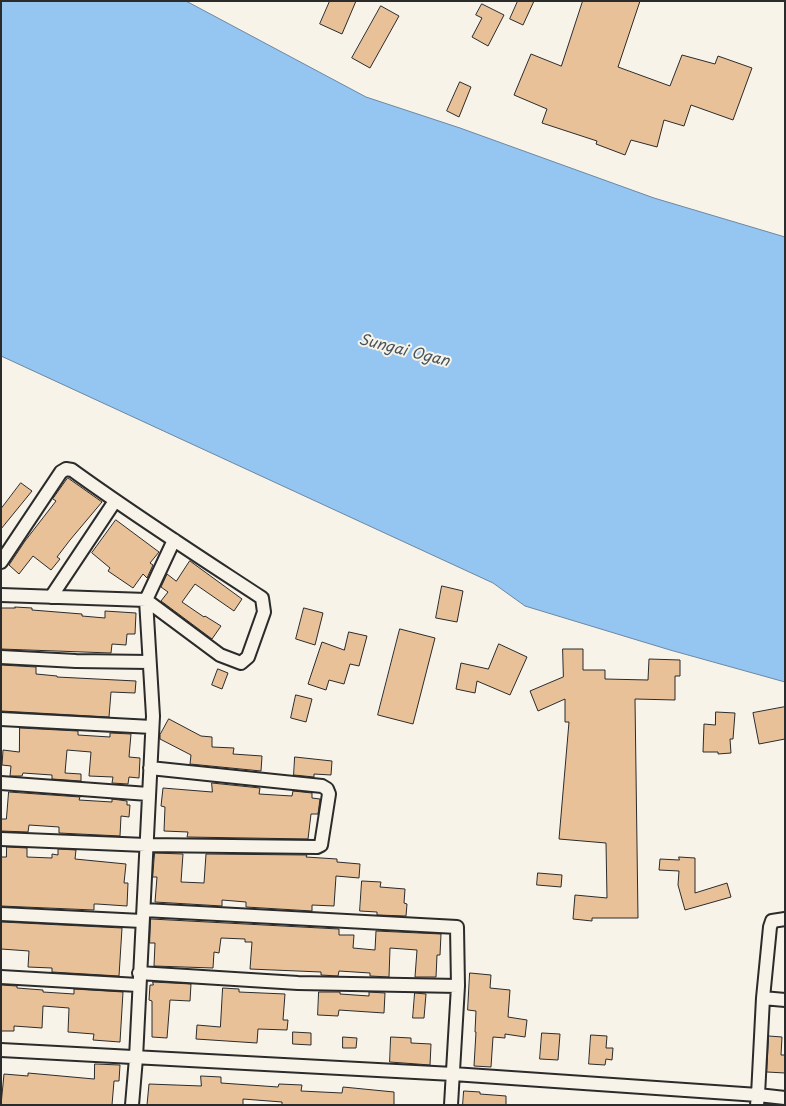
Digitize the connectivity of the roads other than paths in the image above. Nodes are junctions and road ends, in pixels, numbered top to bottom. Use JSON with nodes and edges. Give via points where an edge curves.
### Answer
{"nodes":[{"id":1,"x":115,"y":501,"type":"junction"},
{"id":2,"x":174,"y":540,"type":"junction"},
{"id":3,"x":1,"y":562,"type":"edge"},
{"id":4,"x":1,"y":595,"type":"edge"},
{"id":5,"x":52,"y":598,"type":"junction"},
{"id":6,"x":146,"y":600,"type":"junction"},
{"id":7,"x":1,"y":656,"type":"edge"},
{"id":8,"x":149,"y":662,"type":"junction"},
{"id":9,"x":1,"y":719,"type":"edge"},
{"id":10,"x":152,"y":727,"type":"junction"},
{"id":11,"x":150,"y":768,"type":"junction"},
{"id":12,"x":1,"y":783,"type":"edge"},
{"id":13,"x":148,"y":794,"type":"junction"},
{"id":14,"x":1,"y":838,"type":"edge"},
{"id":15,"x":146,"y":845,"type":"junction"},
{"id":16,"x":1,"y":914,"type":"edge"},
{"id":17,"x":143,"y":915,"type":"junction"},
{"id":18,"x":785,"y":919,"type":"edge"},
{"id":19,"x":1,"y":977,"type":"edge"},
{"id":20,"x":139,"y":979,"type":"junction"},
{"id":21,"x":458,"y":986,"type":"junction"},
{"id":22,"x":763,"y":998,"type":"junction"},
{"id":23,"x":785,"y":1000,"type":"edge"},
{"id":24,"x":1,"y":1050,"type":"edge"},
{"id":25,"x":136,"y":1058,"type":"junction"},
{"id":26,"x":453,"y":1074,"type":"junction"},
{"id":27,"x":785,"y":1098,"type":"edge"},
{"id":28,"x":758,"y":1100,"type":"edge"},
{"id":29,"x":132,"y":1105,"type":"edge"},
{"id":30,"x":450,"y":1105,"type":"edge"}],
"edges":[{"from":1,"to":2,"type":"street"},
{"from":1,"to":3,"type":"street","via":[[66,469]]},
{"from":1,"to":5,"type":"street"},
{"from":2,"to":6,"type":"street"},
{"from":2,"to":6,"type":"street","via":[[262,598],[264,612],[248,657],[241,663],[220,655]]},
{"from":4,"to":5,"type":"street"},
{"from":5,"to":6,"type":"street"},
{"from":6,"to":8,"type":"street"},
{"from":7,"to":8,"type":"street"},
{"from":8,"to":10,"type":"street"},
{"from":9,"to":10,"type":"street"},
{"from":10,"to":11,"type":"street"},
{"from":11,"to":13,"type":"street"},
{"from":11,"to":15,"type":"street","via":[[322,786],[329,794],[321,845],[317,847]]},
{"from":12,"to":13,"type":"street"},
{"from":13,"to":15,"type":"street"},
{"from":14,"to":15,"type":"street"},
{"from":15,"to":17,"type":"street"},
{"from":16,"to":17,"type":"street"},
{"from":17,"to":20,"type":"street"},
{"from":17,"to":21,"type":"street","via":[[454,926],[458,929]]},
{"from":18,"to":22,"type":"street","via":[[772,921],[770,927]]},
{"from":19,"to":20,"type":"street"},
{"from":20,"to":21,"type":"street"},
{"from":20,"to":25,"type":"street"},
{"from":21,"to":26,"type":"street"},
{"from":22,"to":23,"type":"street"},
{"from":22,"to":28,"type":"street"},
{"from":24,"to":25,"type":"street"},
{"from":25,"to":26,"type":"street"},
{"from":25,"to":29,"type":"street"},
{"from":26,"to":28,"type":"street"},
{"from":26,"to":30,"type":"street"},
{"from":27,"to":28,"type":"street"}]}
